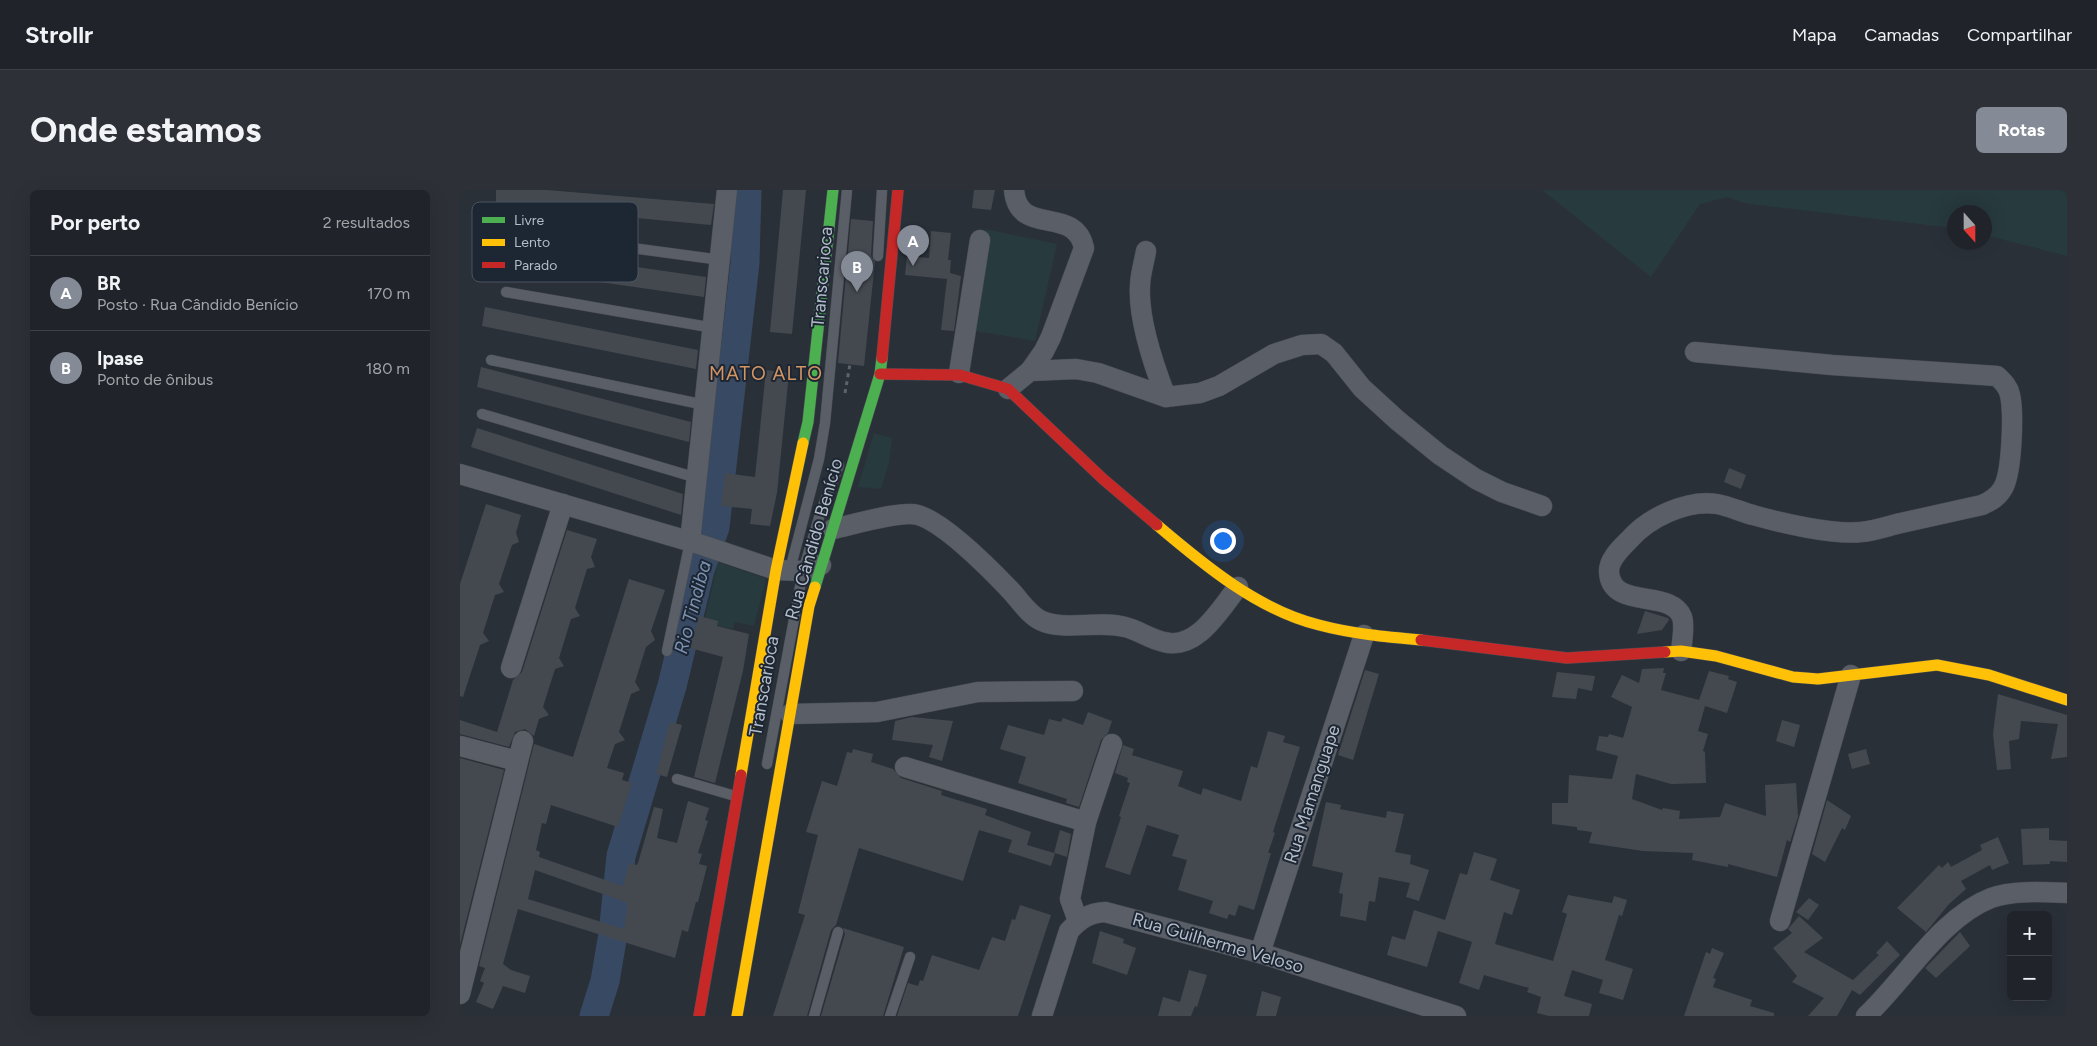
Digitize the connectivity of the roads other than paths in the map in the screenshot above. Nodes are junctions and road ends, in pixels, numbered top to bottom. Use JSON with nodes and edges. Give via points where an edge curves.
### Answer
{"nodes":[{"id":1,"x":727,"y":190,"type":"edge"},
{"id":2,"x":833,"y":190,"type":"edge"},
{"id":3,"x":847,"y":190,"type":"edge"},
{"id":4,"x":882,"y":190,"type":"edge"},
{"id":5,"x":898,"y":190,"type":"edge"},
{"id":6,"x":1014,"y":190,"type":"edge"},
{"id":7,"x":980,"y":240,"type":"dead end"},
{"id":8,"x":638,"y":249,"type":"edge"},
{"id":9,"x":1146,"y":252,"type":"dead end"},
{"id":10,"x":721,"y":260,"type":"junction"},
{"id":11,"x":877,"y":270,"type":"dead end"},
{"id":12,"x":506,"y":292,"type":"dead end"},
{"id":13,"x":714,"y":328,"type":"junction"},
{"id":14,"x":1695,"y":352,"type":"dead end"},
{"id":15,"x":490,"y":360,"type":"dead end"},
{"id":16,"x":1030,"y":370,"type":"junction"},
{"id":17,"x":959,"y":373,"type":"junction"},
{"id":18,"x":880,"y":374,"type":"junction"},
{"id":19,"x":864,"y":388,"type":"dead end"},
{"id":20,"x":1008,"y":388,"type":"junction"},
{"id":21,"x":1166,"y":397,"type":"junction"},
{"id":22,"x":705,"y":405,"type":"junction"},
{"id":23,"x":482,"y":414,"type":"dead end"},
{"id":24,"x":854,"y":422,"type":"dead end"},
{"id":25,"x":842,"y":456,"type":"dead end"},
{"id":26,"x":460,"y":474,"type":"edge"},
{"id":27,"x":697,"y":478,"type":"junction"},
{"id":28,"x":563,"y":504,"type":"junction"},
{"id":29,"x":1542,"y":506,"type":"dead end"},
{"id":30,"x":833,"y":529,"type":"junction"},
{"id":31,"x":704,"y":546,"type":"junction"},
{"id":32,"x":795,"y":571,"type":"junction"},
{"id":33,"x":1238,"y":587,"type":"junction"},
{"id":34,"x":1364,"y":635,"type":"junction"},
{"id":35,"x":667,"y":651,"type":"dead end"},
{"id":36,"x":1681,"y":651,"type":"junction"},
{"id":37,"x":511,"y":668,"type":"dead end"},
{"id":38,"x":1852,"y":675,"type":"junction"},
{"id":39,"x":1073,"y":691,"type":"dead end"},
{"id":40,"x":2067,"y":700,"type":"edge"},
{"id":41,"x":790,"y":714,"type":"junction"},
{"id":42,"x":523,"y":741,"type":"dead end"},
{"id":43,"x":1112,"y":744,"type":"dead end"},
{"id":44,"x":460,"y":746,"type":"edge"},
{"id":45,"x":517,"y":761,"type":"junction"},
{"id":46,"x":905,"y":767,"type":"dead end"},
{"id":47,"x":765,"y":776,"type":"dead end"},
{"id":48,"x":677,"y":779,"type":"dead end"},
{"id":49,"x":735,"y":796,"type":"junction"},
{"id":50,"x":1086,"y":822,"type":"junction"},
{"id":51,"x":2067,"y":893,"type":"edge"},
{"id":52,"x":1078,"y":921,"type":"junction"},
{"id":53,"x":1780,"y":921,"type":"dead end"},
{"id":54,"x":838,"y":932,"type":"dead end"},
{"id":55,"x":1260,"y":953,"type":"junction"},
{"id":56,"x":910,"y":956,"type":"dead end"},
{"id":57,"x":460,"y":994,"type":"edge"},
{"id":58,"x":699,"y":1016,"type":"edge"},
{"id":59,"x":737,"y":1016,"type":"edge"},
{"id":60,"x":814,"y":1016,"type":"edge"},
{"id":61,"x":890,"y":1016,"type":"edge"},
{"id":62,"x":1042,"y":1016,"type":"edge"},
{"id":63,"x":1456,"y":1016,"type":"edge"},
{"id":64,"x":1866,"y":1016,"type":"edge"}],
"edges":[{"from":1,"to":10,"type":"street"},
{"from":2,"to":32,"type":"main road","name":"Rua Cândido Benício"},
{"from":3,"to":32,"type":"lane","name":"Transcarioca","via":[[825,423]]},
{"from":4,"to":11,"type":"lane"},
{"from":5,"to":18,"type":"main road","name":"Rua Cândido Benício"},
{"from":6,"to":16,"type":"street","via":[[1020,209],[1027,215],[1074,228],[1082,237],[1084,248],[1051,337]]},
{"from":7,"to":17,"type":"street"},
{"from":8,"to":10,"type":"lane"},
{"from":9,"to":21,"type":"street","via":[[1140,287],[1145,330]]},
{"from":10,"to":13,"type":"street"},
{"from":12,"to":13,"type":"lane"},
{"from":13,"to":22,"type":"street"},
{"from":14,"to":36,"type":"street","via":[[1997,376],[2005,383],[2010,395],[2009,468],[2005,486],[1997,497],[1982,505],[1860,532],[1754,516],[1717,504],[1696,504],[1675,510],[1638,529],[1614,556],[1609,571],[1614,586],[1624,594],[1672,604],[1683,619]]},
{"from":15,"to":22,"type":"lane"},
{"from":16,"to":20,"type":"street"},
{"from":16,"to":21,"type":"street","via":[[1076,369]]},
{"from":17,"to":18,"type":"main road"},
{"from":17,"to":20,"type":"main road"},
{"from":18,"to":30,"type":"main road","name":"Rua Cândido Benício"},
{"from":19,"to":24,"type":"lane"},
{"from":20,"to":33,"type":"main road","via":[[1103,479],[1178,544]]},
{"from":21,"to":29,"type":"street","via":[[1200,393],[1274,354],[1302,345],[1321,344],[1396,420],[1440,455],[1485,483]]},
{"from":22,"to":27,"type":"street"},
{"from":23,"to":27,"type":"lane"},
{"from":25,"to":32,"type":"lane","name":"Transcarioca"},
{"from":26,"to":28,"type":"street"},
{"from":27,"to":31,"type":"street"},
{"from":28,"to":31,"type":"street"},
{"from":28,"to":37,"type":"street"},
{"from":30,"to":32,"type":"main road","name":"Rua Cândido Benício"},
{"from":30,"to":33,"type":"street","via":[[916,514],[946,532],[1042,620],[1126,627],[1164,642],[1180,644],[1199,633]]},
{"from":31,"to":32,"type":"street"},
{"from":31,"to":35,"type":"lane"},
{"from":32,"to":41,"type":"main road","name":"Rua Cândido Benício","via":[[809,606]]},
{"from":32,"to":47,"type":"lane","name":"Transcarioca"},
{"from":32,"to":49,"type":"main road","name":"Rua Cândido Benício"},
{"from":33,"to":34,"type":"main road","via":[[1267,604],[1317,625]]},
{"from":34,"to":36,"type":"main road","via":[[1567,658]]},
{"from":34,"to":55,"type":"street","name":"Rua Mamanguape"},
{"from":36,"to":38,"type":"main road","via":[[1716,656],[1793,677],[1818,679]]},
{"from":38,"to":40,"type":"main road","via":[[1937,665],[1989,675],[2044,690]]},
{"from":38,"to":53,"type":"street"},
{"from":39,"to":41,"type":"street","via":[[978,692],[877,712]]},
{"from":41,"to":59,"type":"main road","name":"Rua Cândido Benício"},
{"from":42,"to":45,"type":"street"},
{"from":43,"to":50,"type":"street"},
{"from":44,"to":45,"type":"street"},
{"from":45,"to":57,"type":"street"},
{"from":46,"to":50,"type":"street"},
{"from":48,"to":49,"type":"lane"},
{"from":49,"to":58,"type":"main road","name":"Rua Cândido Benício"},
{"from":50,"to":52,"type":"street","via":[[1070,899]]},
{"from":51,"to":64,"type":"street","via":[[2037,892],[1992,898],[1973,908],[1940,935]]},
{"from":52,"to":55,"type":"street","name":"Rua Guilherme Veloso","via":[[1091,913],[1105,912]]},
{"from":52,"to":62,"type":"street","via":[[1069,931]]},
{"from":54,"to":60,"type":"lane"},
{"from":55,"to":63,"type":"street","name":"Rua Guilherme Veloso"},
{"from":56,"to":61,"type":"lane"}]}
